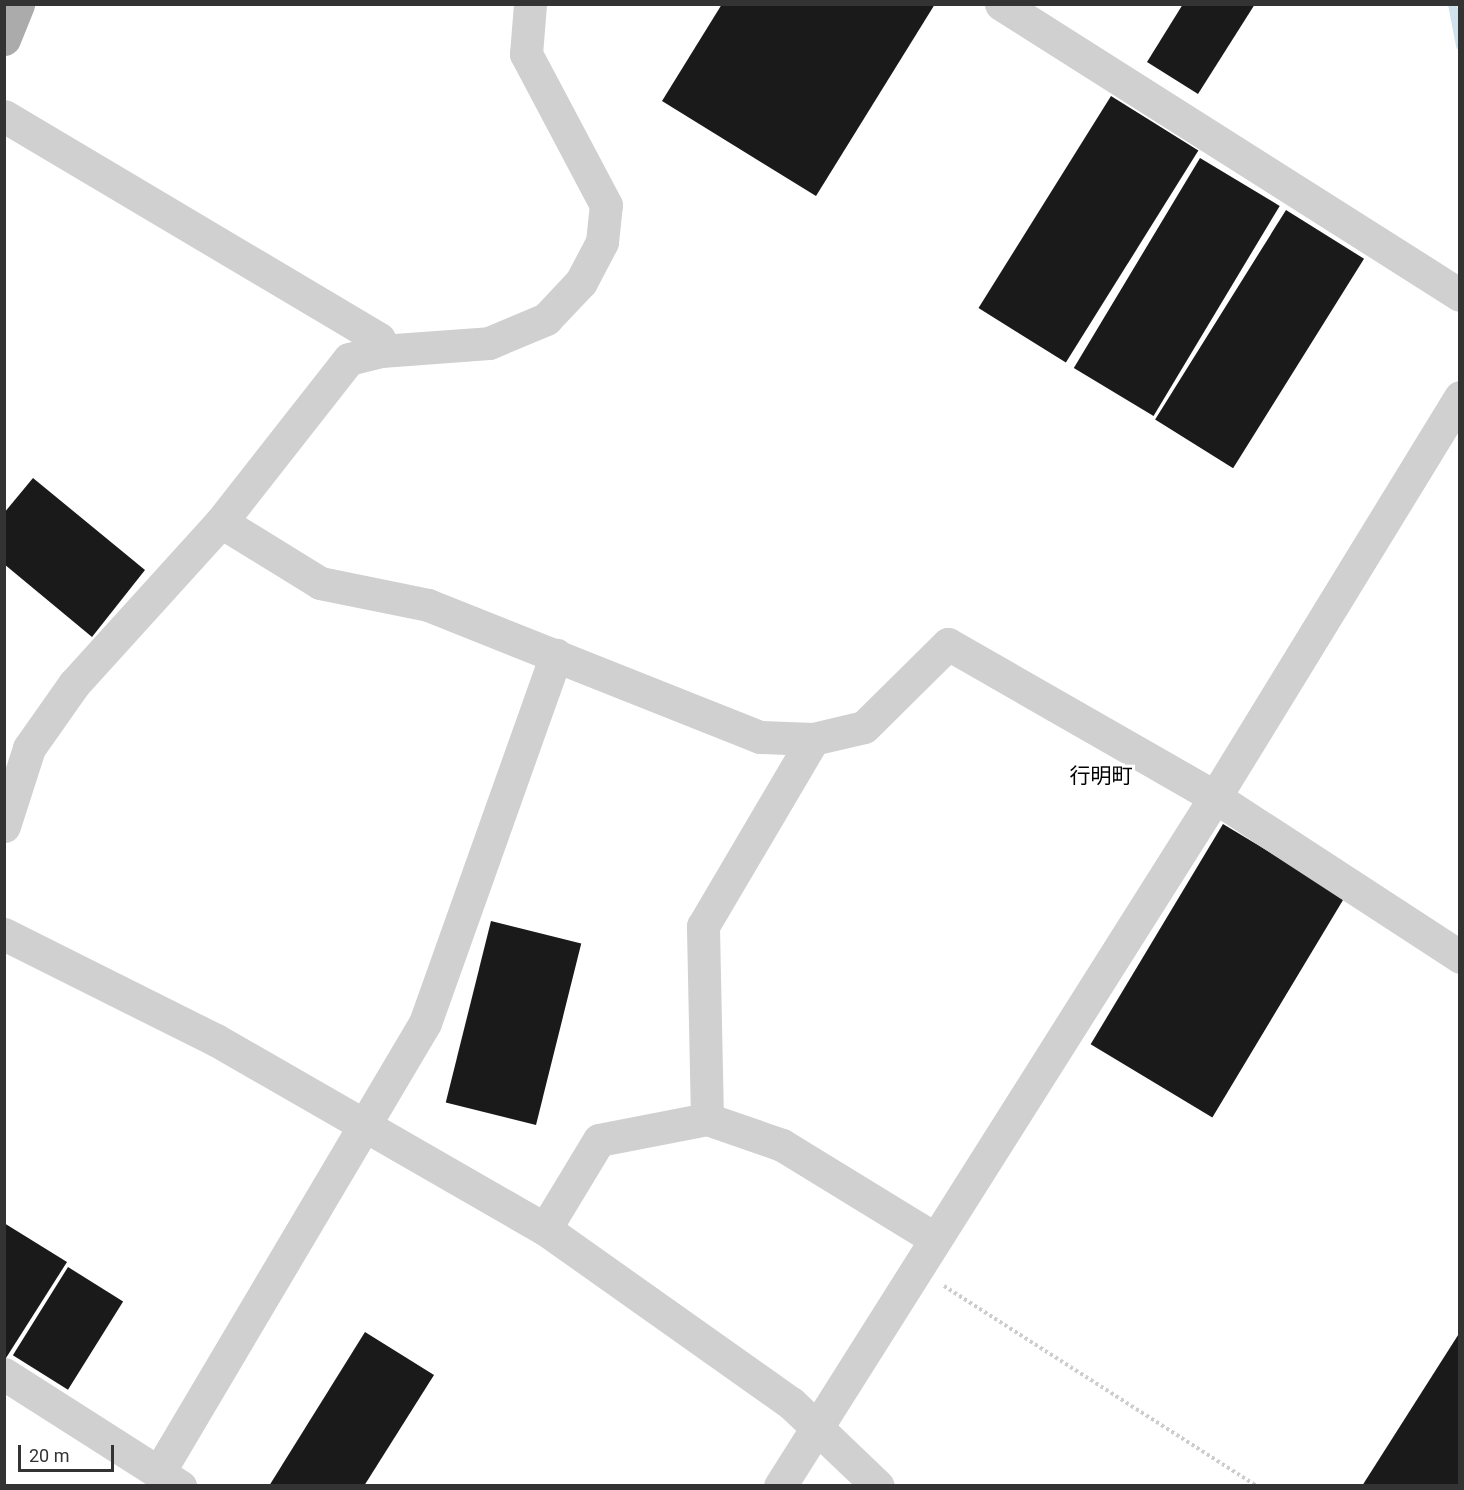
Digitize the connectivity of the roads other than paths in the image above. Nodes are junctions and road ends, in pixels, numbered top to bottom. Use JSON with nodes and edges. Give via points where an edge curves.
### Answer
{"nodes":[{"id":1,"x":18,"y":4,"type":"edge"},
{"id":2,"x":530,"y":4,"type":"edge"},
{"id":3,"x":1001,"y":4,"type":"edge"},
{"id":4,"x":4,"y":39,"type":"edge"},
{"id":5,"x":4,"y":116,"type":"edge"},
{"id":6,"x":1460,"y":295,"type":"edge"},
{"id":7,"x":381,"y":351,"type":"junction"},
{"id":8,"x":1460,"y":397,"type":"edge"},
{"id":9,"x":221,"y":522,"type":"junction"},
{"id":10,"x":556,"y":655,"type":"junction"},
{"id":11,"x":813,"y":739,"type":"junction"},
{"id":12,"x":1215,"y":797,"type":"junction"},
{"id":13,"x":4,"y":826,"type":"edge"},
{"id":14,"x":4,"y":934,"type":"edge"},
{"id":15,"x":1460,"y":957,"type":"edge"},
{"id":16,"x":707,"y":1119,"type":"junction"},
{"id":17,"x":366,"y":1127,"type":"junction"},
{"id":18,"x":545,"y":1229,"type":"junction"},
{"id":19,"x":934,"y":1238,"type":"junction"},
{"id":20,"x":4,"y":1374,"type":"edge"},
{"id":21,"x":816,"y":1424,"type":"junction"},
{"id":22,"x":169,"y":1479,"type":"edge"},
{"id":23,"x":780,"y":1485,"type":"edge"},
{"id":24,"x":878,"y":1485,"type":"edge"}],
"edges":[{"from":1,"to":4,"type":"main road"},
{"from":2,"to":7,"type":"street","via":[[526,54],[606,205],[602,242],[581,282],[546,319],[489,343]]},
{"from":3,"to":6,"type":"street"},
{"from":5,"to":7,"type":"street","via":[[379,339]]},
{"from":7,"to":9,"type":"street","via":[[349,359]]},
{"from":8,"to":12,"type":"street"},
{"from":9,"to":10,"type":"street","via":[[320,583],[428,605]]},
{"from":9,"to":13,"type":"street","via":[[74,684],[29,748]]},
{"from":10,"to":11,"type":"street","via":[[760,737]]},
{"from":10,"to":17,"type":"street","via":[[425,1023]]},
{"from":11,"to":12,"type":"street","via":[[864,727],[948,644]]},
{"from":11,"to":16,"type":"street","via":[[704,926]]},
{"from":12,"to":15,"type":"street"},
{"from":12,"to":19,"type":"street"},
{"from":14,"to":17,"type":"street","via":[[195,1029]]},
{"from":16,"to":18,"type":"street","via":[[599,1140]]},
{"from":16,"to":19,"type":"street","via":[[782,1145]]},
{"from":17,"to":18,"type":"street"},
{"from":17,"to":22,"type":"street"},
{"from":18,"to":21,"type":"street"},
{"from":19,"to":21,"type":"street"},
{"from":20,"to":22,"type":"street"},
{"from":21,"to":23,"type":"street"},
{"from":21,"to":24,"type":"street"}]}
